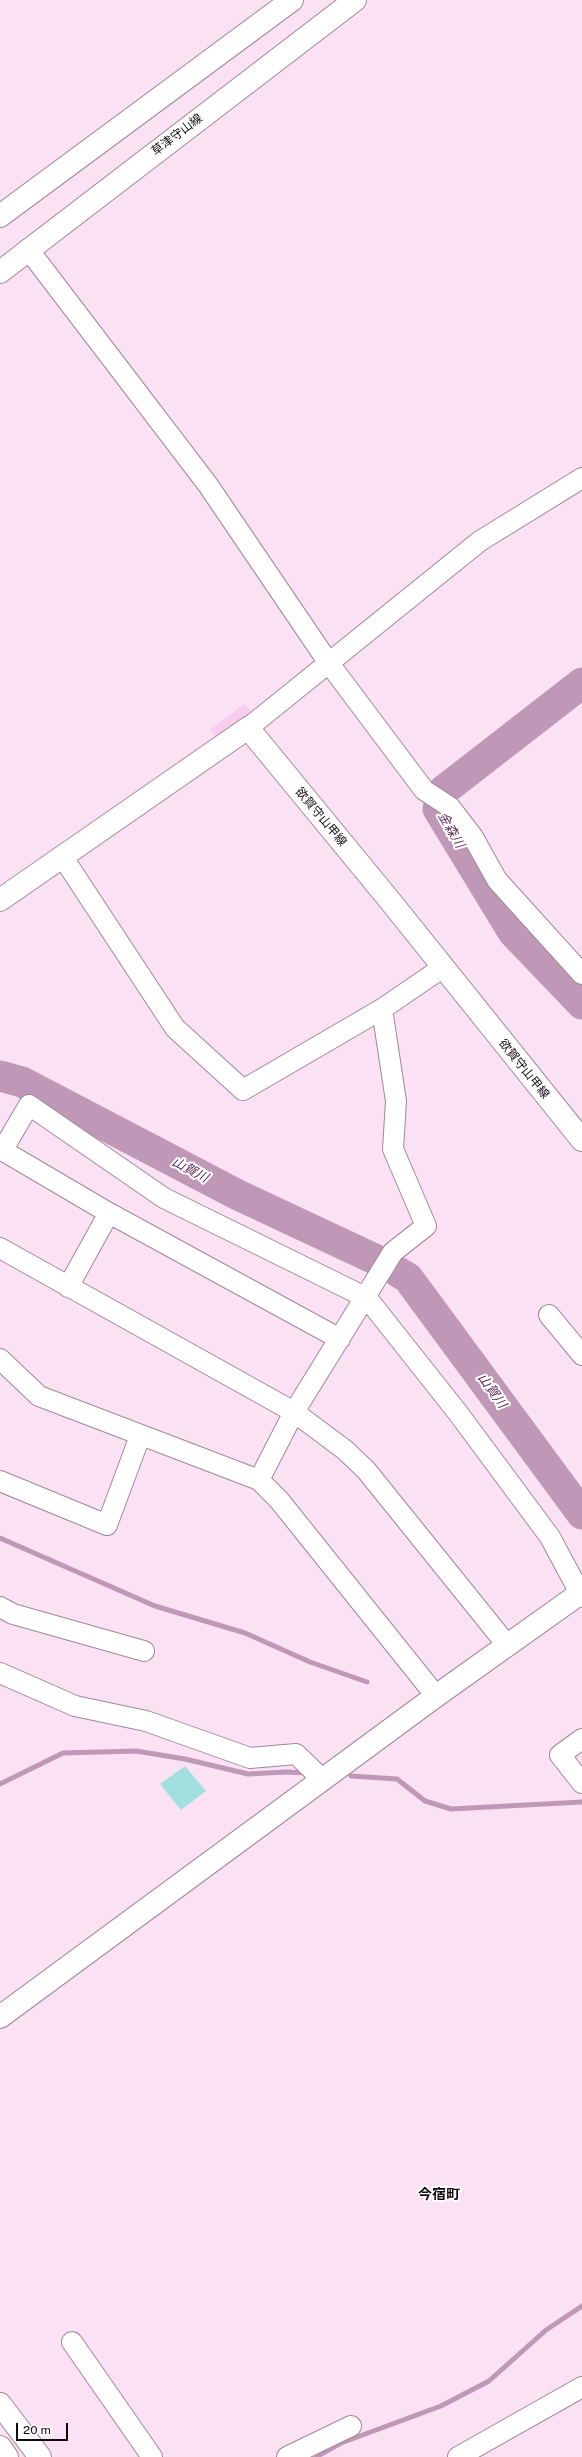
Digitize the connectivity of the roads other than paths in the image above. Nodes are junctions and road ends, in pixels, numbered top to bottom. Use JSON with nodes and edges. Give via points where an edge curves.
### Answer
{"nodes":[{"id":1,"x":292,"y":0,"type":"edge"},
{"id":2,"x":356,"y":0,"type":"edge"},
{"id":3,"x":0,"y":216,"type":"edge"},
{"id":4,"x":28,"y":249,"type":"junction"},
{"id":5,"x":0,"y":272,"type":"edge"},
{"id":6,"x":582,"y":478,"type":"edge"},
{"id":7,"x":328,"y":662,"type":"junction"},
{"id":8,"x":248,"y":728,"type":"junction"},
{"id":9,"x":62,"y":856,"type":"junction"},
{"id":10,"x":0,"y":900,"type":"edge"},
{"id":11,"x":442,"y":968,"type":"junction"},
{"id":12,"x":582,"y":974,"type":"edge"},
{"id":13,"x":382,"y":1009,"type":"junction"},
{"id":14,"x":582,"y":1140,"type":"edge"},
{"id":15,"x":1,"y":1150,"type":"edge"},
{"id":16,"x":109,"y":1213,"type":"junction"},
{"id":17,"x":0,"y":1248,"type":"edge"},
{"id":18,"x":68,"y":1287,"type":"junction"},
{"id":19,"x":367,"y":1298,"type":"junction"},
{"id":20,"x":549,"y":1315,"type":"dead end"},
{"id":21,"x":340,"y":1339,"type":"junction"},
{"id":22,"x":582,"y":1355,"type":"edge"},
{"id":23,"x":0,"y":1359,"type":"edge"},
{"id":24,"x":294,"y":1412,"type":"junction"},
{"id":25,"x":140,"y":1436,"type":"junction"},
{"id":26,"x":259,"y":1480,"type":"junction"},
{"id":27,"x":0,"y":1481,"type":"edge"},
{"id":28,"x":581,"y":1594,"type":"edge"},
{"id":29,"x":0,"y":1607,"type":"edge"},
{"id":30,"x":507,"y":1645,"type":"junction"},
{"id":31,"x":144,"y":1651,"type":"dead end"},
{"id":32,"x":0,"y":1673,"type":"edge"},
{"id":33,"x":436,"y":1696,"type":"junction"},
{"id":34,"x":582,"y":1739,"type":"edge"},
{"id":35,"x":323,"y":1780,"type":"junction"},
{"id":36,"x":582,"y":1783,"type":"edge"},
{"id":37,"x":0,"y":2017,"type":"edge"},
{"id":38,"x":72,"y":2342,"type":"dead end"},
{"id":39,"x":582,"y":2387,"type":"edge"},
{"id":40,"x":0,"y":2404,"type":"edge"},
{"id":41,"x":351,"y":2426,"type":"dead end"},
{"id":42,"x":0,"y":2447,"type":"edge"},
{"id":43,"x":8,"y":2457,"type":"edge"},
{"id":44,"x":40,"y":2457,"type":"edge"},
{"id":45,"x":152,"y":2457,"type":"edge"},
{"id":46,"x":286,"y":2457,"type":"edge"},
{"id":47,"x":458,"y":2457,"type":"edge"}],
"edges":[{"from":1,"to":3,"type":"main road"},
{"from":2,"to":4,"type":"main road","name":"草津守山線"},
{"from":4,"to":5,"type":"main road","name":"草津守山線"},
{"from":4,"to":7,"type":"street","via":[[208,485]]},
{"from":6,"to":7,"type":"street","via":[[480,541]]},
{"from":7,"to":8,"type":"street"},
{"from":7,"to":12,"type":"street","via":[[424,790],[450,807],[473,837],[497,880]]},
{"from":8,"to":9,"type":"main road"},
{"from":8,"to":11,"type":"main road","name":"欲賀守山甲線"},
{"from":9,"to":10,"type":"main road"},
{"from":9,"to":13,"type":"street","via":[[175,1028],[243,1090]]},
{"from":11,"to":13,"type":"street"},
{"from":11,"to":14,"type":"main road","name":"欲賀守山甲線"},
{"from":13,"to":19,"type":"street","via":[[396,1101],[393,1149],[426,1226],[393,1252]]},
{"from":15,"to":16,"type":"street"},
{"from":15,"to":19,"type":"street","via":[[29,1106],[164,1198]]},
{"from":16,"to":18,"type":"street"},
{"from":16,"to":21,"type":"street"},
{"from":17,"to":18,"type":"street"},
{"from":18,"to":24,"type":"street"},
{"from":19,"to":21,"type":"street"},
{"from":19,"to":28,"type":"street","via":[[458,1413],[550,1537]]},
{"from":20,"to":22,"type":"street"},
{"from":21,"to":24,"type":"street"},
{"from":23,"to":25,"type":"street","via":[[39,1396]]},
{"from":24,"to":26,"type":"street"},
{"from":24,"to":30,"type":"street","via":[[345,1450],[366,1470]]},
{"from":25,"to":26,"type":"street"},
{"from":25,"to":27,"type":"street","via":[[107,1525]]},
{"from":26,"to":33,"type":"street","via":[[279,1500]]},
{"from":28,"to":30,"type":"main road"},
{"from":29,"to":31,"type":"street","via":[[13,1614]]},
{"from":30,"to":33,"type":"main road"},
{"from":32,"to":35,"type":"street","via":[[75,1706],[146,1721],[250,1758],[296,1754]]},
{"from":33,"to":35,"type":"main road"},
{"from":34,"to":36,"type":"street","via":[[560,1755]]},
{"from":35,"to":37,"type":"main road"},
{"from":38,"to":45,"type":"street"},
{"from":39,"to":47,"type":"street"},
{"from":40,"to":44,"type":"main road"},
{"from":41,"to":46,"type":"street"},
{"from":42,"to":43,"type":"main road"}]}
